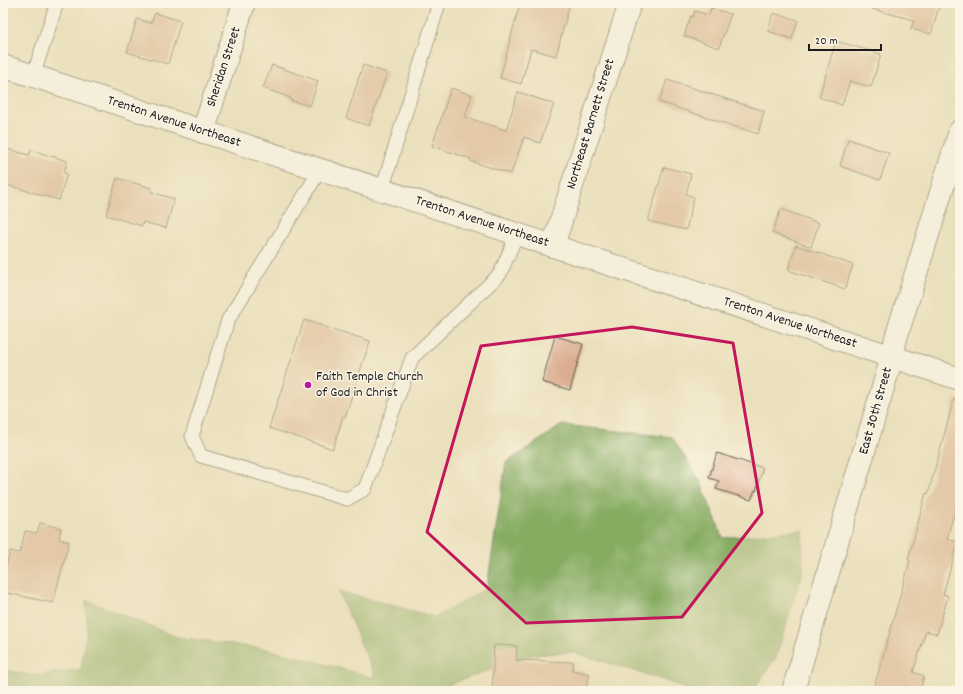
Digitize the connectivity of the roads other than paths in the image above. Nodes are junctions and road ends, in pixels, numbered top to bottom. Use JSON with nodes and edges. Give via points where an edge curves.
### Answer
{"nodes":[{"id":1,"x":57,"y":3,"type":"edge"},
{"id":2,"x":244,"y":3,"type":"edge"},
{"id":3,"x":438,"y":3,"type":"edge"},
{"id":4,"x":630,"y":3,"type":"edge"},
{"id":5,"x":3,"y":66,"type":"edge"},
{"id":6,"x":33,"y":76,"type":"junction"},
{"id":7,"x":960,"y":131,"type":"edge"},
{"id":8,"x":203,"y":132,"type":"junction"},
{"id":9,"x":320,"y":170,"type":"junction"},
{"id":10,"x":382,"y":190,"type":"junction"},
{"id":11,"x":517,"y":234,"type":"junction"},
{"id":12,"x":553,"y":246,"type":"junction"},
{"id":13,"x":892,"y":357,"type":"junction"},
{"id":14,"x":960,"y":379,"type":"edge"},
{"id":15,"x":793,"y":691,"type":"edge"}],
"edges":[{"from":1,"to":6,"type":"lane"},
{"from":2,"to":8,"type":"main road","name":"Sheridan Street"},
{"from":3,"to":10,"type":"lane"},
{"from":4,"to":12,"type":"main road","name":"Northeast Barnett Street"},
{"from":5,"to":6,"type":"main road","name":"Trenton Avenue Northeast"},
{"from":6,"to":8,"type":"main road","name":"Trenton Avenue Northeast"},
{"from":7,"to":13,"type":"main road","name":"East 30th Street"},
{"from":8,"to":9,"type":"main road","name":"Trenton Avenue Northeast"},
{"from":9,"to":10,"type":"main road","name":"Trenton Avenue Northeast"},
{"from":9,"to":11,"type":"lane","via":[[228,320],[192,436],[201,456],[347,499],[365,489],[412,358],[500,274]]},
{"from":10,"to":11,"type":"main road","name":"Trenton Avenue Northeast"},
{"from":11,"to":12,"type":"main road","name":"Trenton Avenue Northeast"},
{"from":12,"to":13,"type":"main road","name":"Trenton Avenue Northeast"},
{"from":13,"to":14,"type":"main road","name":"Trenton Avenue Northeast"},
{"from":13,"to":15,"type":"main road","name":"East 30th Street"}]}
